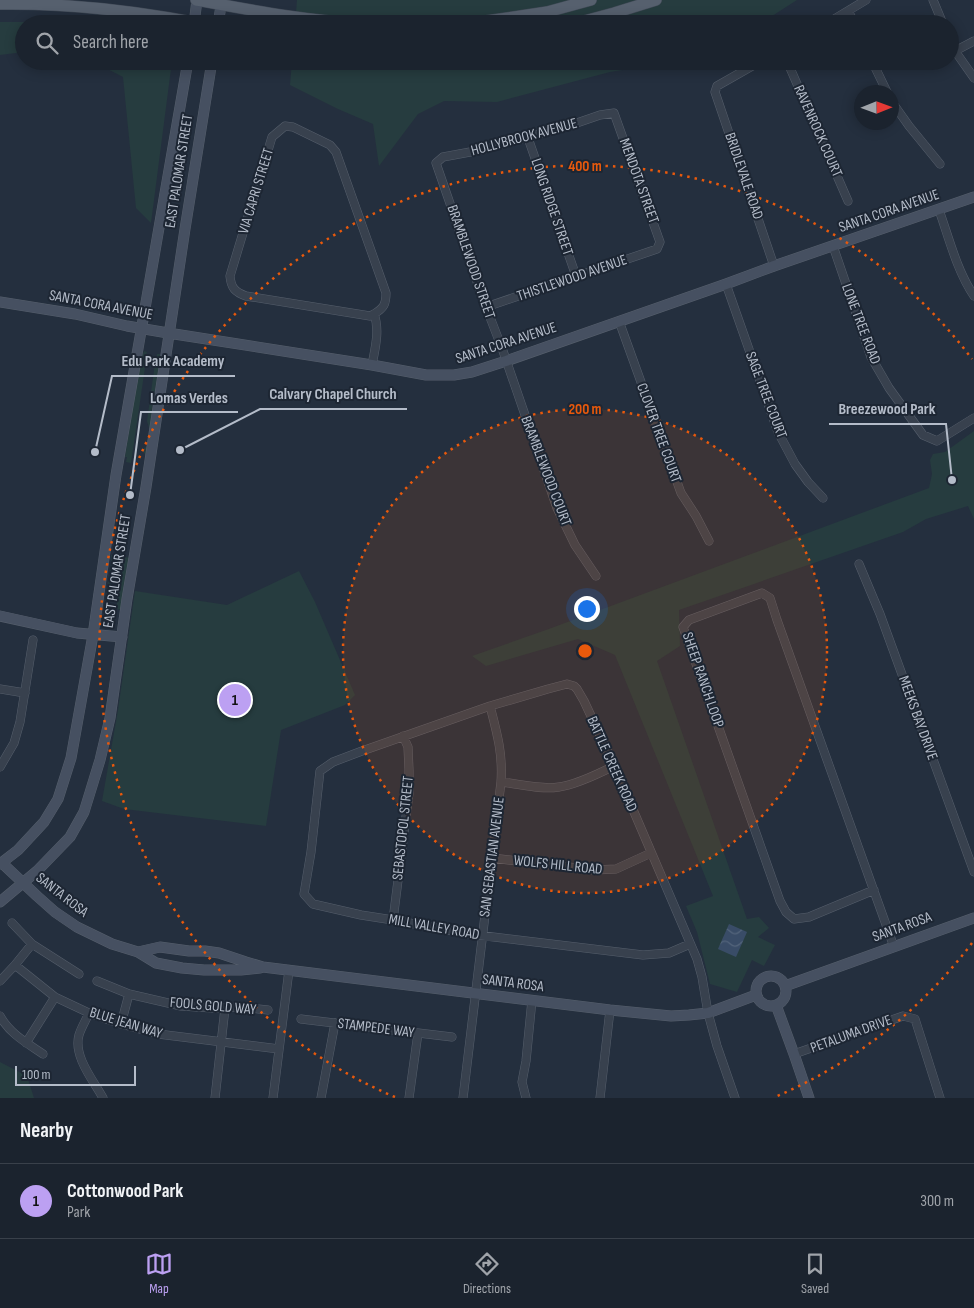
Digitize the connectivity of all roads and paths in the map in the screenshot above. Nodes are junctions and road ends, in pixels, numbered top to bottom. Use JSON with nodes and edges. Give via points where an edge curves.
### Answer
{"nodes":[{"id":1,"x":197,"y":0,"type":"edge"},
{"id":2,"x":591,"y":0,"type":"edge"},
{"id":3,"x":656,"y":0,"type":"edge"},
{"id":4,"x":866,"y":0,"type":"edge"},
{"id":5,"x":933,"y":0,"type":"edge"},
{"id":6,"x":222,"y":3,"type":"edge"},
{"id":7,"x":0,"y":4,"type":"edge"},
{"id":8,"x":848,"y":11,"type":"junction"},
{"id":9,"x":147,"y":15,"type":"edge"},
{"id":10,"x":197,"y":15,"type":"edge"},
{"id":11,"x":285,"y":15,"type":"edge"},
{"id":12,"x":527,"y":15,"type":"edge"},
{"id":13,"x":610,"y":15,"type":"edge"},
{"id":14,"x":841,"y":15,"type":"edge"},
{"id":15,"x":850,"y":15,"type":"edge"},
{"id":16,"x":939,"y":15,"type":"edge"},
{"id":17,"x":974,"y":41,"type":"edge"},
{"id":18,"x":959,"y":49,"type":"edge"},
{"id":19,"x":959,"y":57,"type":"edge"},
{"id":20,"x":186,"y":70,"type":"edge"},
{"id":21,"x":211,"y":70,"type":"edge"},
{"id":22,"x":745,"y":70,"type":"edge"},
{"id":23,"x":791,"y":70,"type":"edge"},
{"id":24,"x":876,"y":70,"type":"edge"},
{"id":25,"x":974,"y":78,"type":"edge"},
{"id":26,"x":884,"y":85,"type":"edge"},
{"id":27,"x":899,"y":112,"type":"edge"},
{"id":28,"x":614,"y":113,"type":"joint"},
{"id":29,"x":528,"y":138,"type":"junction"},
{"id":30,"x":436,"y":163,"type":"joint"},
{"id":31,"x":940,"y":164,"type":"dead end"},
{"id":32,"x":974,"y":197,"type":"edge"},
{"id":33,"x":848,"y":201,"type":"dead end"},
{"id":34,"x":938,"y":210,"type":"junction"},
{"id":35,"x":833,"y":246,"type":"junction"},
{"id":36,"x":657,"y":248,"type":"joint"},
{"id":37,"x":774,"y":266,"type":"junction"},
{"id":38,"x":576,"y":276,"type":"junction"},
{"id":39,"x":726,"y":284,"type":"junction"},
{"id":40,"x":974,"y":296,"type":"edge"},
{"id":41,"x":0,"y":302,"type":"edge"},
{"id":42,"x":486,"y":307,"type":"junction"},
{"id":43,"x":374,"y":314,"type":"junction"},
{"id":44,"x":618,"y":321,"type":"junction"},
{"id":45,"x":142,"y":328,"type":"junction"},
{"id":46,"x":168,"y":333,"type":"junction"},
{"id":47,"x":506,"y":361,"type":"junction"},
{"id":48,"x":372,"y":365,"type":"junction"},
{"id":49,"x":974,"y":418,"type":"edge"},
{"id":50,"x":823,"y":498,"type":"dead end"},
{"id":51,"x":709,"y":541,"type":"dead end"},
{"id":52,"x":859,"y":564,"type":"dead end"},
{"id":53,"x":596,"y":576,"type":"dead end"},
{"id":54,"x":0,"y":616,"type":"edge"},
{"id":55,"x":93,"y":635,"type":"junction"},
{"id":56,"x":122,"y":637,"type":"junction"},
{"id":57,"x":34,"y":640,"type":"dead end"},
{"id":58,"x":0,"y":688,"type":"edge"},
{"id":59,"x":25,"y":693,"type":"junction"},
{"id":60,"x":490,"y":706,"type":"junction"},
{"id":61,"x":403,"y":736,"type":"junction"},
{"id":62,"x":614,"y":766,"type":"junction"},
{"id":63,"x":0,"y":767,"type":"edge"},
{"id":64,"x":320,"y":771,"type":"joint"},
{"id":65,"x":501,"y":782,"type":"junction"},
{"id":66,"x":651,"y":853,"type":"junction"},
{"id":67,"x":492,"y":858,"type":"junction"},
{"id":68,"x":1,"y":864,"type":"edge"},
{"id":69,"x":974,"y":872,"type":"edge"},
{"id":70,"x":23,"y":883,"type":"junction"},
{"id":71,"x":874,"y":890,"type":"junction"},
{"id":72,"x":0,"y":902,"type":"edge"},
{"id":73,"x":974,"y":918,"type":"edge"},
{"id":74,"x":392,"y":920,"type":"junction"},
{"id":75,"x":12,"y":923,"type":"dead end"},
{"id":76,"x":483,"y":936,"type":"junction"},
{"id":77,"x":32,"y":944,"type":"junction"},
{"id":78,"x":690,"y":944,"type":"junction"},
{"id":79,"x":894,"y":946,"type":"junction"},
{"id":80,"x":138,"y":952,"type":"junction"},
{"id":81,"x":15,"y":966,"type":"junction"},
{"id":82,"x":263,"y":967,"type":"junction"},
{"id":83,"x":289,"y":970,"type":"junction"},
{"id":84,"x":78,"y":974,"type":"dead end"},
{"id":85,"x":0,"y":981,"type":"edge"},
{"id":86,"x":96,"y":981,"type":"dead end"},
{"id":87,"x":785,"y":986,"type":"junction"},
{"id":88,"x":129,"y":994,"type":"junction"},
{"id":89,"x":475,"y":994,"type":"junction"},
{"id":90,"x":756,"y":995,"type":"junction"},
{"id":91,"x":55,"y":997,"type":"junction"},
{"id":92,"x":532,"y":1000,"type":"junction"},
{"id":93,"x":776,"y":1005,"type":"junction"},
{"id":94,"x":225,"y":1008,"type":"junction"},
{"id":95,"x":268,"y":1010,"type":"dead end"},
{"id":96,"x":610,"y":1010,"type":"junction"},
{"id":97,"x":89,"y":1013,"type":"junction"},
{"id":98,"x":708,"y":1013,"type":"junction"},
{"id":99,"x":0,"y":1016,"type":"edge"},
{"id":100,"x":301,"y":1019,"type":"dead end"},
{"id":101,"x":334,"y":1023,"type":"junction"},
{"id":102,"x":121,"y":1024,"type":"junction"},
{"id":103,"x":418,"y":1033,"type":"junction"},
{"id":104,"x":452,"y":1037,"type":"dead end"},
{"id":105,"x":222,"y":1042,"type":"junction"},
{"id":106,"x":26,"y":1043,"type":"junction"},
{"id":107,"x":279,"y":1049,"type":"junction"},
{"id":108,"x":43,"y":1054,"type":"dead end"},
{"id":109,"x":794,"y":1054,"type":"junction"},
{"id":110,"x":103,"y":1098,"type":"edge"},
{"id":111,"x":215,"y":1098,"type":"edge"},
{"id":112,"x":273,"y":1098,"type":"edge"},
{"id":113,"x":321,"y":1098,"type":"edge"},
{"id":114,"x":409,"y":1098,"type":"edge"},
{"id":115,"x":463,"y":1098,"type":"edge"},
{"id":116,"x":526,"y":1098,"type":"edge"},
{"id":117,"x":600,"y":1098,"type":"edge"},
{"id":118,"x":735,"y":1098,"type":"edge"},
{"id":119,"x":809,"y":1098,"type":"edge"},
{"id":120,"x":940,"y":1098,"type":"edge"}],
"edges":[{"from":1,"to":6,"type":"main road"},
{"from":1,"to":10,"type":"street"},
{"from":2,"to":12,"type":"main road"},
{"from":3,"to":13,"type":"main road"},
{"from":4,"to":8,"type":"street"},
{"from":5,"to":16,"type":"street"},
{"from":6,"to":11,"type":"main road"},
{"from":7,"to":9,"type":"main road","via":[[110,9]]},
{"from":8,"to":14,"type":"street"},
{"from":8,"to":15,"type":"street"},
{"from":17,"to":18,"type":"street"},
{"from":19,"to":25,"type":"street"},
{"from":20,"to":45,"type":"street","name":"EAST PALOMAR STREET"},
{"from":21,"to":46,"type":"street","name":"EAST PALOMAR STREET"},
{"from":22,"to":37,"type":"street","name":"BRIDLEVALE ROAD","via":[[717,86],[715,92]]},
{"from":23,"to":33,"type":"street","name":"RAVENROCK COURT"},
{"from":24,"to":26,"type":"street"},
{"from":27,"to":31,"type":"street"},
{"from":28,"to":29,"type":"street","name":"HOLLYBROOK AVENUE"},
{"from":28,"to":36,"type":"street","name":"MENDOTA STREET","via":[[660,242]]},
{"from":29,"to":30,"type":"street","name":"HOLLYBROOK AVENUE","via":[[443,157]]},
{"from":29,"to":38,"type":"street","name":"LONG RIDGE STREET"},
{"from":30,"to":42,"type":"street","name":"BRAMBLEWOOD STREET"},
{"from":32,"to":34,"type":"street","name":"SANTA CORA AVENUE"},
{"from":34,"to":35,"type":"street","name":"SANTA CORA AVENUE"},
{"from":34,"to":40,"type":"street"},
{"from":35,"to":37,"type":"street","name":"SANTA CORA AVENUE"},
{"from":35,"to":49,"type":"street","name":"LONE TREE ROAD","via":[[871,357],[888,388],[922,435],[937,441]]},
{"from":36,"to":38,"type":"street","name":"THISTLEWOOD AVENUE"},
{"from":37,"to":39,"type":"street","name":"SANTA CORA AVENUE"},
{"from":38,"to":42,"type":"street","name":"THISTLEWOOD AVENUE"},
{"from":39,"to":44,"type":"street","name":"SANTA CORA AVENUE"},
{"from":39,"to":50,"type":"street","name":"SAGE TREE COURT","via":[[780,437],[795,464]]},
{"from":41,"to":45,"type":"street","name":"SANTA CORA AVENUE"},
{"from":42,"to":47,"type":"street","name":"BRAMBLEWOOD STREET"},
{"from":43,"to":43,"type":"street","name":"VIA CAPRI STREET","via":[[370,316],[246,296],[234,289],[230,276],[272,136],[285,126],[293,126],[330,145],[336,152],[386,293],[386,303]]},
{"from":43,"to":48,"type":"street","via":[[377,332]]},
{"from":44,"to":47,"type":"street","name":"SANTA CORA AVENUE"},
{"from":44,"to":51,"type":"street","name":"CLOVER TREE COURT","via":[[681,493]]},
{"from":45,"to":46,"type":"street","name":"SANTA CORA AVENUE"},
{"from":45,"to":55,"type":"street","name":"EAST PALOMAR STREET","via":[[116,475]]},
{"from":46,"to":48,"type":"street","name":"SANTA CORA AVENUE"},
{"from":46,"to":56,"type":"street","name":"EAST PALOMAR STREET"},
{"from":47,"to":48,"type":"street","name":"SANTA CORA AVENUE","via":[[454,375],[426,375]]},
{"from":47,"to":53,"type":"street","name":"BRAMBLEWOOD COURT","via":[[557,508],[575,545]]},
{"from":52,"to":69,"type":"street","name":"MEEKS BAY DRIVE"},
{"from":54,"to":55,"type":"street"},
{"from":55,"to":56,"type":"street"},
{"from":55,"to":68,"type":"street","name":"EAST PALOMAR STREET","via":[[71,758],[58,799],[44,822]]},
{"from":56,"to":70,"type":"street","name":"EAST PALOMAR STREET","via":[[110,718],[84,812],[70,837]]},
{"from":57,"to":59,"type":"street"},
{"from":58,"to":59,"type":"street"},
{"from":59,"to":63,"type":"street","via":[[14,743]]},
{"from":60,"to":61,"type":"street","name":"BATTLE CREEK ROAD"},
{"from":60,"to":62,"type":"street","name":"BATTLE CREEK ROAD","via":[[567,684],[574,686]]},
{"from":60,"to":65,"type":"street","name":"SAN SEBASTIAN AVENUE","via":[[500,746]]},
{"from":61,"to":64,"type":"street","name":"BATTLE CREEK ROAD","via":[[333,762]]},
{"from":61,"to":74,"type":"street","name":"SEBASTOPOL STREET","via":[[408,747],[409,793]]},
{"from":62,"to":65,"type":"street","via":[[560,787]]},
{"from":62,"to":66,"type":"street","name":"BATTLE CREEK ROAD"},
{"from":64,"to":74,"type":"street","name":"MILL VALLEY ROAD","via":[[304,894],[313,904]]},
{"from":65,"to":67,"type":"street","name":"SAN SEBASTIAN AVENUE"},
{"from":66,"to":67,"type":"street","name":"WOLFS HILL ROAD","via":[[609,870]]},
{"from":66,"to":78,"type":"street","name":"BATTLE CREEK ROAD"},
{"from":67,"to":76,"type":"street","name":"SAN SEBASTIAN AVENUE"},
{"from":68,"to":70,"type":"street","name":"SANTA ROSA"},
{"from":70,"to":72,"type":"street","name":"EAST PALOMAR STREET"},
{"from":70,"to":80,"type":"street","name":"SANTA ROSA","via":[[77,928]]},
{"from":71,"to":71,"type":"street","name":"SHEEP RANCH LOOP","via":[[770,598],[762,593],[689,620],[683,627],[786,912],[794,919],[809,916]]},
{"from":71,"to":79,"type":"street","name":"SHEEP RANCH LOOP"},
{"from":73,"to":79,"type":"street","name":"SANTA ROSA"},
{"from":74,"to":76,"type":"street","name":"MILL VALLEY ROAD"},
{"from":75,"to":77,"type":"street"},
{"from":76,"to":78,"type":"street","name":"MILL VALLEY ROAD","via":[[643,955],[669,953]]},
{"from":76,"to":89,"type":"street","name":"SAN SEBASTIAN AVENUE"},
{"from":77,"to":81,"type":"street"},
{"from":77,"to":84,"type":"street"},
{"from":78,"to":98,"type":"street","name":"BATTLE CREEK ROAD","via":[[702,978]]},
{"from":79,"to":87,"type":"street","name":"SANTA ROSA"},
{"from":80,"to":82,"type":"street","name":"SANTA ROSA","via":[[160,947],[205,951]]},
{"from":80,"to":82,"type":"street","name":"SANTA ROSA","via":[[156,963],[182,968],[253,970]]},
{"from":81,"to":85,"type":"street"},
{"from":81,"to":91,"type":"street","name":"BLUE JEAN WAY"},
{"from":82,"to":83,"type":"street","name":"SANTA ROSA"},
{"from":83,"to":89,"type":"street","name":"SANTA ROSA"},
{"from":83,"to":107,"type":"street"},
{"from":86,"to":88,"type":"street","name":"FOOLS GOLD WAY"},
{"from":87,"to":90,"type":"street","via":[[775,976],[766,976],[759,982]]},
{"from":87,"to":93,"type":"street","via":[[783,999]]},
{"from":88,"to":94,"type":"street","name":"FOOLS GOLD WAY","via":[[181,1006]]},
{"from":88,"to":102,"type":"street"},
{"from":89,"to":92,"type":"street","name":"SANTA ROSA"},
{"from":89,"to":115,"type":"street","name":"SAN SEBASTIAN AVENUE"},
{"from":90,"to":93,"type":"street","via":[[766,1005]]},
{"from":90,"to":98,"type":"street","name":"SANTA ROSA"},
{"from":91,"to":97,"type":"street","name":"BLUE JEAN WAY"},
{"from":91,"to":106,"type":"street"},
{"from":92,"to":96,"type":"street","name":"SANTA ROSA"},
{"from":92,"to":116,"type":"street","via":[[522,1082]]},
{"from":93,"to":109,"type":"street"},
{"from":94,"to":95,"type":"street","name":"FOOLS GOLD WAY"},
{"from":94,"to":105,"type":"street"},
{"from":96,"to":98,"type":"street","name":"SANTA ROSA","via":[[671,1016]]},
{"from":96,"to":117,"type":"street"},
{"from":97,"to":102,"type":"street","name":"BLUE JEAN WAY"},
{"from":97,"to":110,"type":"street","via":[[79,1033],[78,1049]]},
{"from":98,"to":118,"type":"street","name":"BATTLE CREEK ROAD"},
{"from":99,"to":106,"type":"street","via":[[4,1024]]},
{"from":100,"to":101,"type":"street","name":"STAMPEDE WAY"},
{"from":101,"to":103,"type":"street","name":"STAMPEDE WAY"},
{"from":101,"to":113,"type":"street"},
{"from":102,"to":105,"type":"street","name":"BLUE JEAN WAY","via":[[158,1034]]},
{"from":103,"to":104,"type":"street","name":"STAMPEDE WAY"},
{"from":103,"to":114,"type":"street"},
{"from":105,"to":107,"type":"street","name":"BLUE JEAN WAY"},
{"from":105,"to":111,"type":"street"},
{"from":106,"to":108,"type":"street"},
{"from":107,"to":112,"type":"street"},
{"from":109,"to":119,"type":"street"},
{"from":109,"to":120,"type":"street","name":"PETALUMA DRIVE","via":[[903,1016],[909,1017],[915,1020]]}]}
